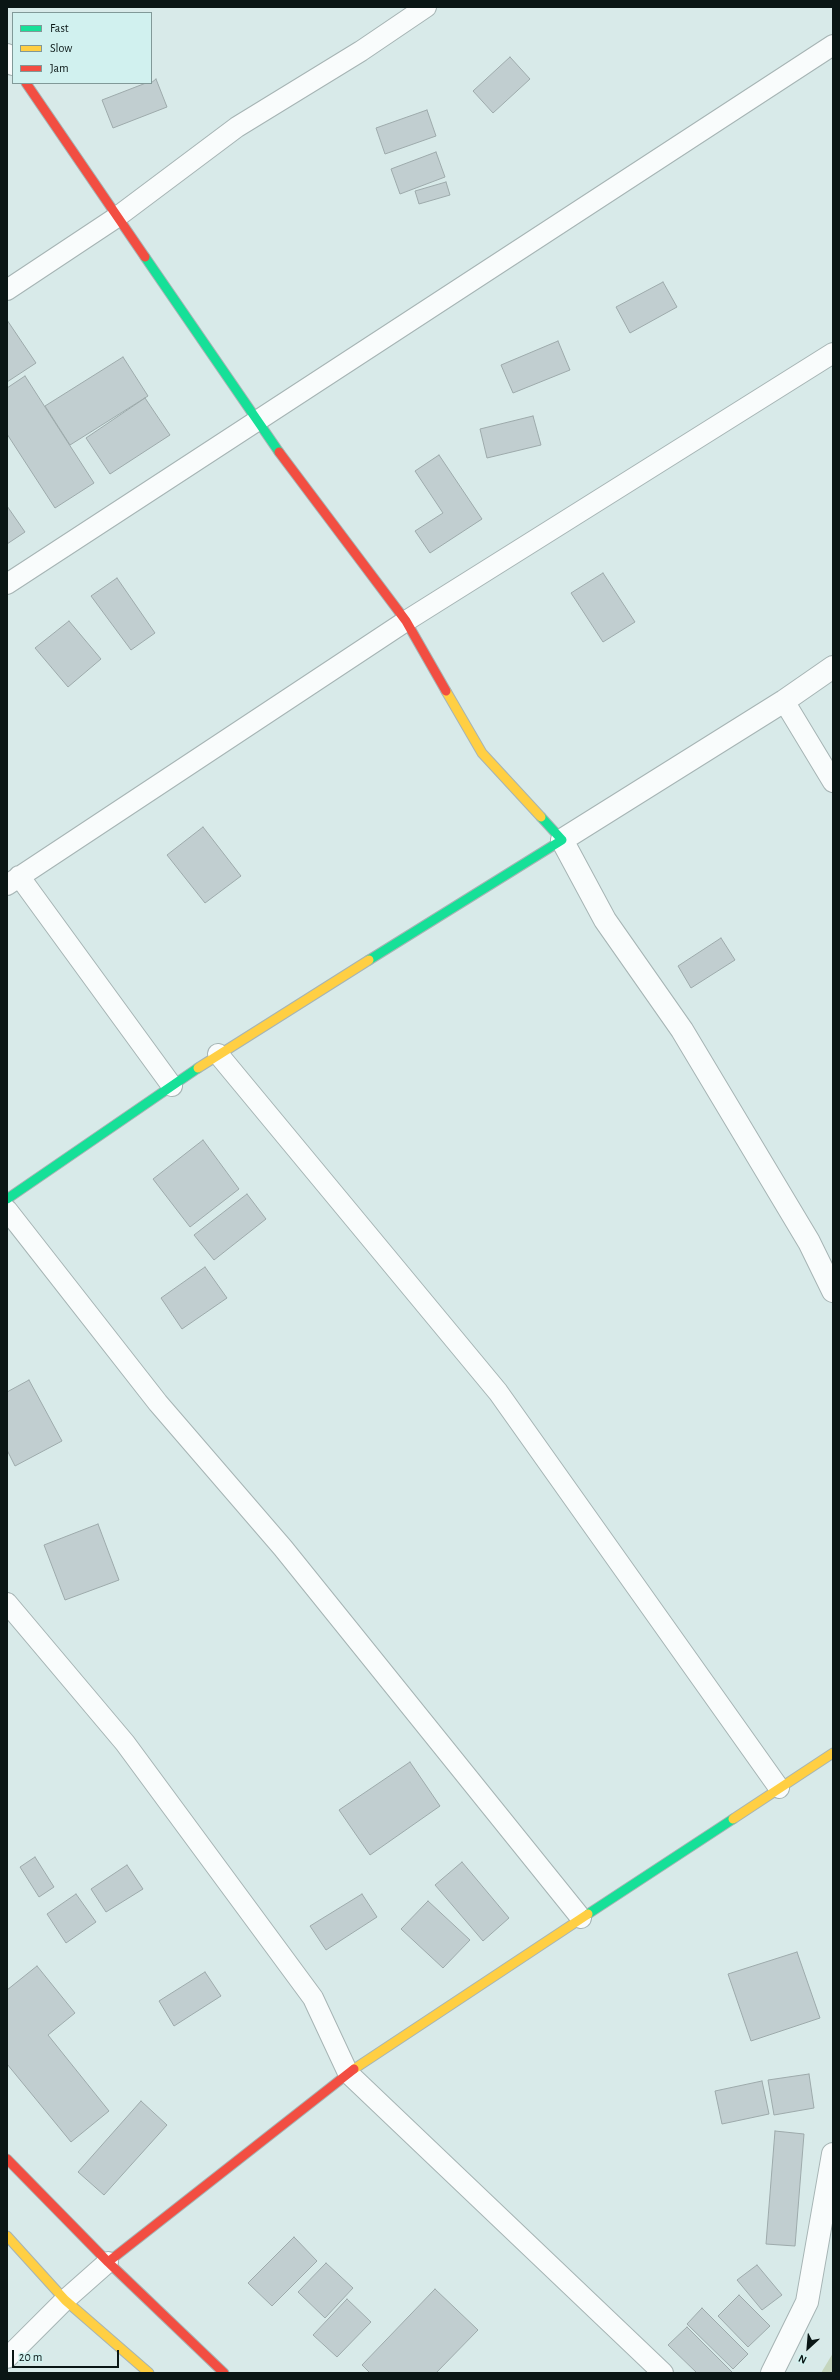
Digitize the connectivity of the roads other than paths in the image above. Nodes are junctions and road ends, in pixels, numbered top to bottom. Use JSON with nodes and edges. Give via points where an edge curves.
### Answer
{"nodes":[{"id":1,"x":426,"y":7,"type":"edge"},
{"id":2,"x":833,"y":45,"type":"edge"},
{"id":3,"x":27,"y":84,"type":"edge"},
{"id":4,"x":117,"y":217,"type":"junction"},
{"id":5,"x":7,"y":290,"type":"edge"},
{"id":6,"x":833,"y":353,"type":"edge"},
{"id":7,"x":256,"y":421,"type":"junction"},
{"id":8,"x":7,"y":584,"type":"edge"},
{"id":9,"x":406,"y":621,"type":"junction"},
{"id":10,"x":833,"y":667,"type":"edge"},
{"id":11,"x":784,"y":700,"type":"junction"},
{"id":12,"x":833,"y":782,"type":"edge"},
{"id":13,"x":562,"y":840,"type":"junction"},
{"id":14,"x":13,"y":880,"type":"edge"},
{"id":15,"x":218,"y":1054,"type":"junction"},
{"id":16,"x":172,"y":1086,"type":"junction"},
{"id":17,"x":7,"y":1199,"type":"edge"},
{"id":18,"x":7,"y":1210,"type":"edge"},
{"id":19,"x":833,"y":1291,"type":"edge"},
{"id":20,"x":7,"y":1603,"type":"edge"},
{"id":21,"x":833,"y":1753,"type":"edge"},
{"id":22,"x":779,"y":1788,"type":"junction"},
{"id":23,"x":581,"y":1918,"type":"junction"},
{"id":24,"x":348,"y":2073,"type":"junction"},
{"id":25,"x":833,"y":2154,"type":"edge"},
{"id":26,"x":7,"y":2159,"type":"edge"},
{"id":27,"x":7,"y":2236,"type":"edge"},
{"id":28,"x":108,"y":2262,"type":"junction"},
{"id":29,"x":66,"y":2300,"type":"junction"},
{"id":30,"x":7,"y":2358,"type":"edge"},
{"id":31,"x":149,"y":2373,"type":"edge"},
{"id":32,"x":224,"y":2373,"type":"edge"},
{"id":33,"x":663,"y":2373,"type":"edge"},
{"id":34,"x":772,"y":2373,"type":"edge"}],
"edges":[{"from":1,"to":4,"type":"lane","via":[[360,51],[237,126]]},
{"from":2,"to":7,"type":"lane"},
{"from":3,"to":4,"type":"street"},
{"from":4,"to":5,"type":"lane"},
{"from":4,"to":7,"type":"street"},
{"from":6,"to":9,"type":"lane"},
{"from":7,"to":8,"type":"lane"},
{"from":7,"to":9,"type":"street"},
{"from":9,"to":13,"type":"street","via":[[482,753]]},
{"from":9,"to":14,"type":"lane"},
{"from":10,"to":11,"type":"street"},
{"from":11,"to":12,"type":"lane"},
{"from":11,"to":13,"type":"street"},
{"from":13,"to":15,"type":"street"},
{"from":13,"to":19,"type":"street","via":[[605,920],[694,1050],[809,1242]]},
{"from":14,"to":16,"type":"lane"},
{"from":15,"to":16,"type":"street"},
{"from":15,"to":22,"type":"lane","via":[[498,1392]]},
{"from":16,"to":17,"type":"street"},
{"from":18,"to":23,"type":"lane","via":[[158,1403],[284,1548]]},
{"from":20,"to":24,"type":"lane","via":[[125,1743],[312,1998]]},
{"from":21,"to":22,"type":"street"},
{"from":22,"to":23,"type":"street"},
{"from":23,"to":24,"type":"street"},
{"from":24,"to":28,"type":"street"},
{"from":24,"to":33,"type":"lane"},
{"from":25,"to":34,"type":"street","via":[[807,2302]]},
{"from":26,"to":28,"type":"street"},
{"from":27,"to":29,"type":"street"},
{"from":28,"to":29,"type":"lane"},
{"from":28,"to":32,"type":"street"},
{"from":29,"to":30,"type":"lane"},
{"from":29,"to":31,"type":"street"}]}
